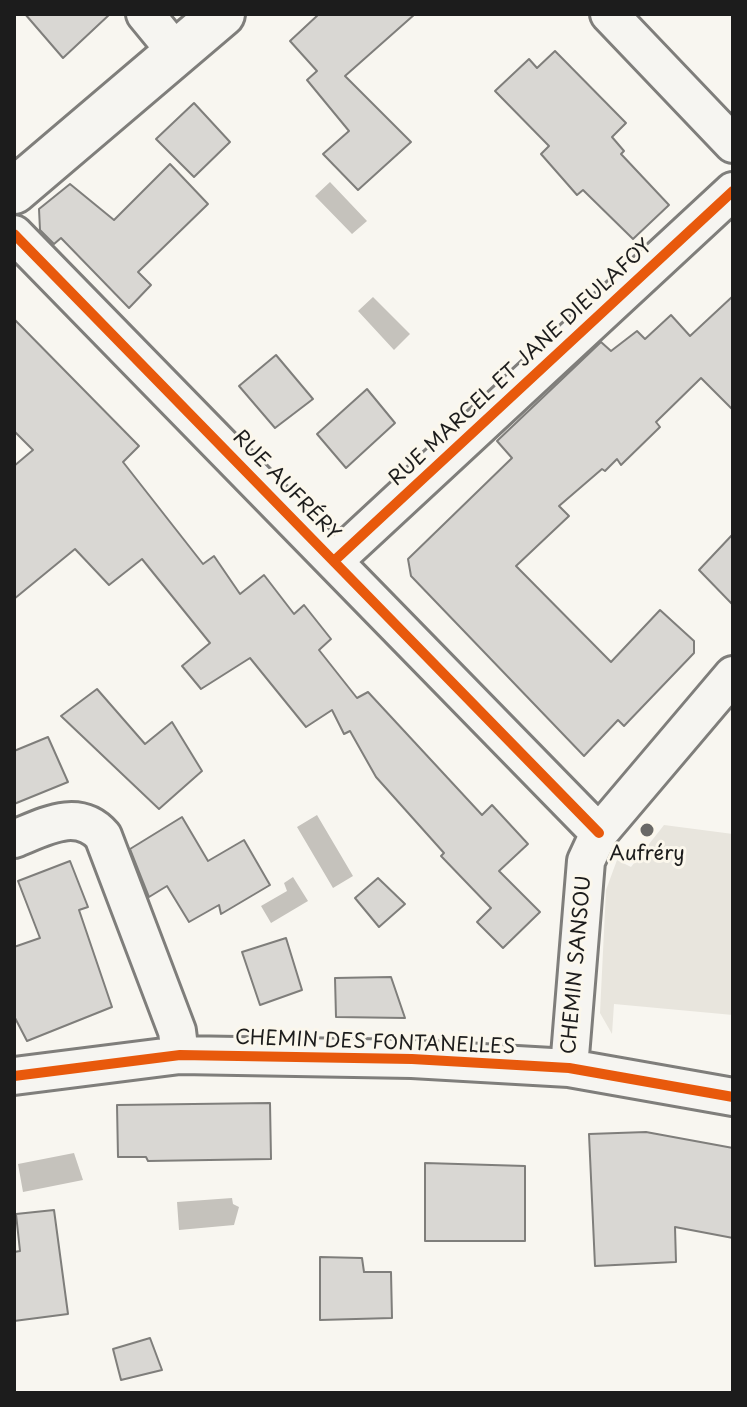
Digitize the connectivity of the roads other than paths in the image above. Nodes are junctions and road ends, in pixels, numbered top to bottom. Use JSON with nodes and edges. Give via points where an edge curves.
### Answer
{"nodes":[{"id":1,"x":145,"y":14,"type":"edge"},
{"id":2,"x":609,"y":14,"type":"edge"},
{"id":3,"x":195,"y":29,"type":"edge"},
{"id":4,"x":733,"y":144,"type":"edge"},
{"id":5,"x":14,"y":191,"type":"edge"},
{"id":6,"x":733,"y":191,"type":"edge"},
{"id":7,"x":14,"y":234,"type":"edge"},
{"id":8,"x":334,"y":561,"type":"junction"},
{"id":9,"x":733,"y":675,"type":"edge"},
{"id":10,"x":599,"y":833,"type":"junction"},
{"id":11,"x":14,"y":839,"type":"edge"},
{"id":12,"x":180,"y":1055,"type":"junction"},
{"id":13,"x":569,"y":1068,"type":"junction"},
{"id":14,"x":14,"y":1076,"type":"edge"},
{"id":15,"x":733,"y":1097,"type":"edge"}],
"edges":[{"from":1,"to":3,"type":"street"},
{"from":2,"to":4,"type":"street"},
{"from":3,"to":5,"type":"main road"},
{"from":6,"to":8,"type":"street","name":"RUE MARCEL ET JANE DIEULAFOY"},
{"from":7,"to":8,"type":"street","name":"RUE AUFRÉRY"},
{"from":8,"to":10,"type":"street","name":"RUE AUFRÉRY"},
{"from":9,"to":10,"type":"street","name":"CHEMIN SANSOU"},
{"from":10,"to":13,"type":"street","name":"CHEMIN SANSOU","via":[[586,861]]},
{"from":11,"to":12,"type":"street","via":[[69,819],[95,827],[103,836],[177,1031]]},
{"from":12,"to":13,"type":"street","name":"CHEMIN DES FONTANELLES"},
{"from":12,"to":14,"type":"street","name":"CHEMIN DES FONTANELLES"},
{"from":13,"to":15,"type":"street","name":"CHEMIN DES FONTANELLES"}]}
